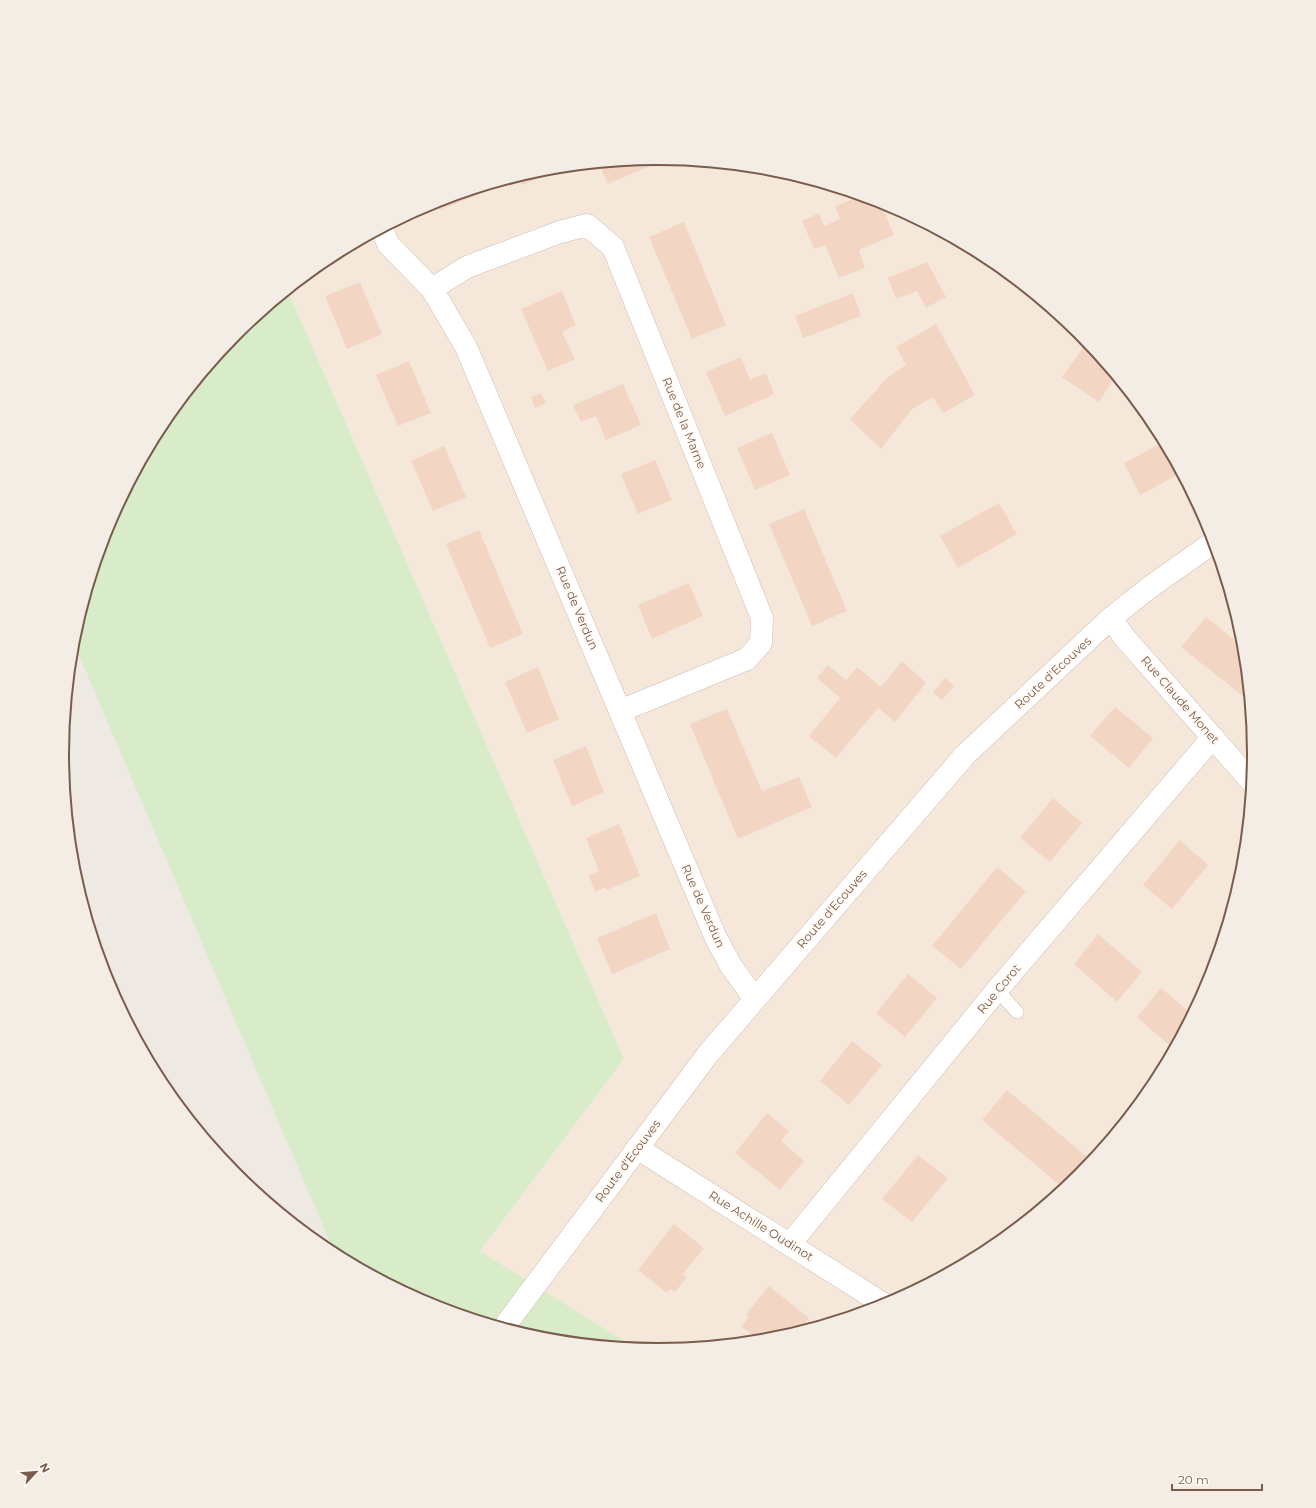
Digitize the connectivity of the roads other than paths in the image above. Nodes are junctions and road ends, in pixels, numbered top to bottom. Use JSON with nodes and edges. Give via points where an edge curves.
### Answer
{"nodes":[{"id":1,"x":384,"y":233,"type":"edge"},
{"id":2,"x":432,"y":289,"type":"junction"},
{"id":3,"x":1209,"y":546,"type":"edge"},
{"id":4,"x":1111,"y":618,"type":"junction"},
{"id":5,"x":620,"y":711,"type":"junction"},
{"id":6,"x":1213,"y":737,"type":"junction"},
{"id":7,"x":1246,"y":776,"type":"edge"},
{"id":8,"x":997,"y":990,"type":"junction"},
{"id":9,"x":755,"y":998,"type":"junction"},
{"id":10,"x":1018,"y":1012,"type":"dead end"},
{"id":11,"x":638,"y":1148,"type":"junction"},
{"id":12,"x":790,"y":1244,"type":"junction"},
{"id":13,"x":877,"y":1300,"type":"edge"},
{"id":14,"x":507,"y":1323,"type":"edge"}],
"edges":[{"from":1,"to":2,"type":"street","name":"Rue de Verdun","via":[[388,244]]},
{"from":2,"to":5,"type":"street","name":"Rue de Verdun","via":[[466,346]]},
{"from":2,"to":5,"type":"street","name":"Rue de la Marne","via":[[467,267],[560,232],[588,225],[614,247],[762,618],[761,643],[747,660]]},
{"from":3,"to":4,"type":"street","name":"Route d'Ecouves"},
{"from":4,"to":6,"type":"street","name":"Rue Claude Monet","via":[[1124,637]]},
{"from":4,"to":9,"type":"street","name":"Route d'Ecouves","via":[[965,755]]},
{"from":5,"to":9,"type":"street","name":"Rue de Verdun","via":[[715,936],[731,966]]},
{"from":6,"to":7,"type":"street","name":"Rue Claude Monet"},
{"from":6,"to":8,"type":"street","name":"Rue Corot"},
{"from":8,"to":10,"type":"lane"},
{"from":8,"to":12,"type":"street","name":"Rue Corot"},
{"from":9,"to":11,"type":"street","name":"Route d'Ecouves","via":[[708,1054]]},
{"from":11,"to":12,"type":"street","name":"Rue Achille Oudinot"},
{"from":11,"to":14,"type":"street","name":"Route d'Ecouves"},
{"from":12,"to":13,"type":"street","name":"Rue Achille Oudinot"}]}
